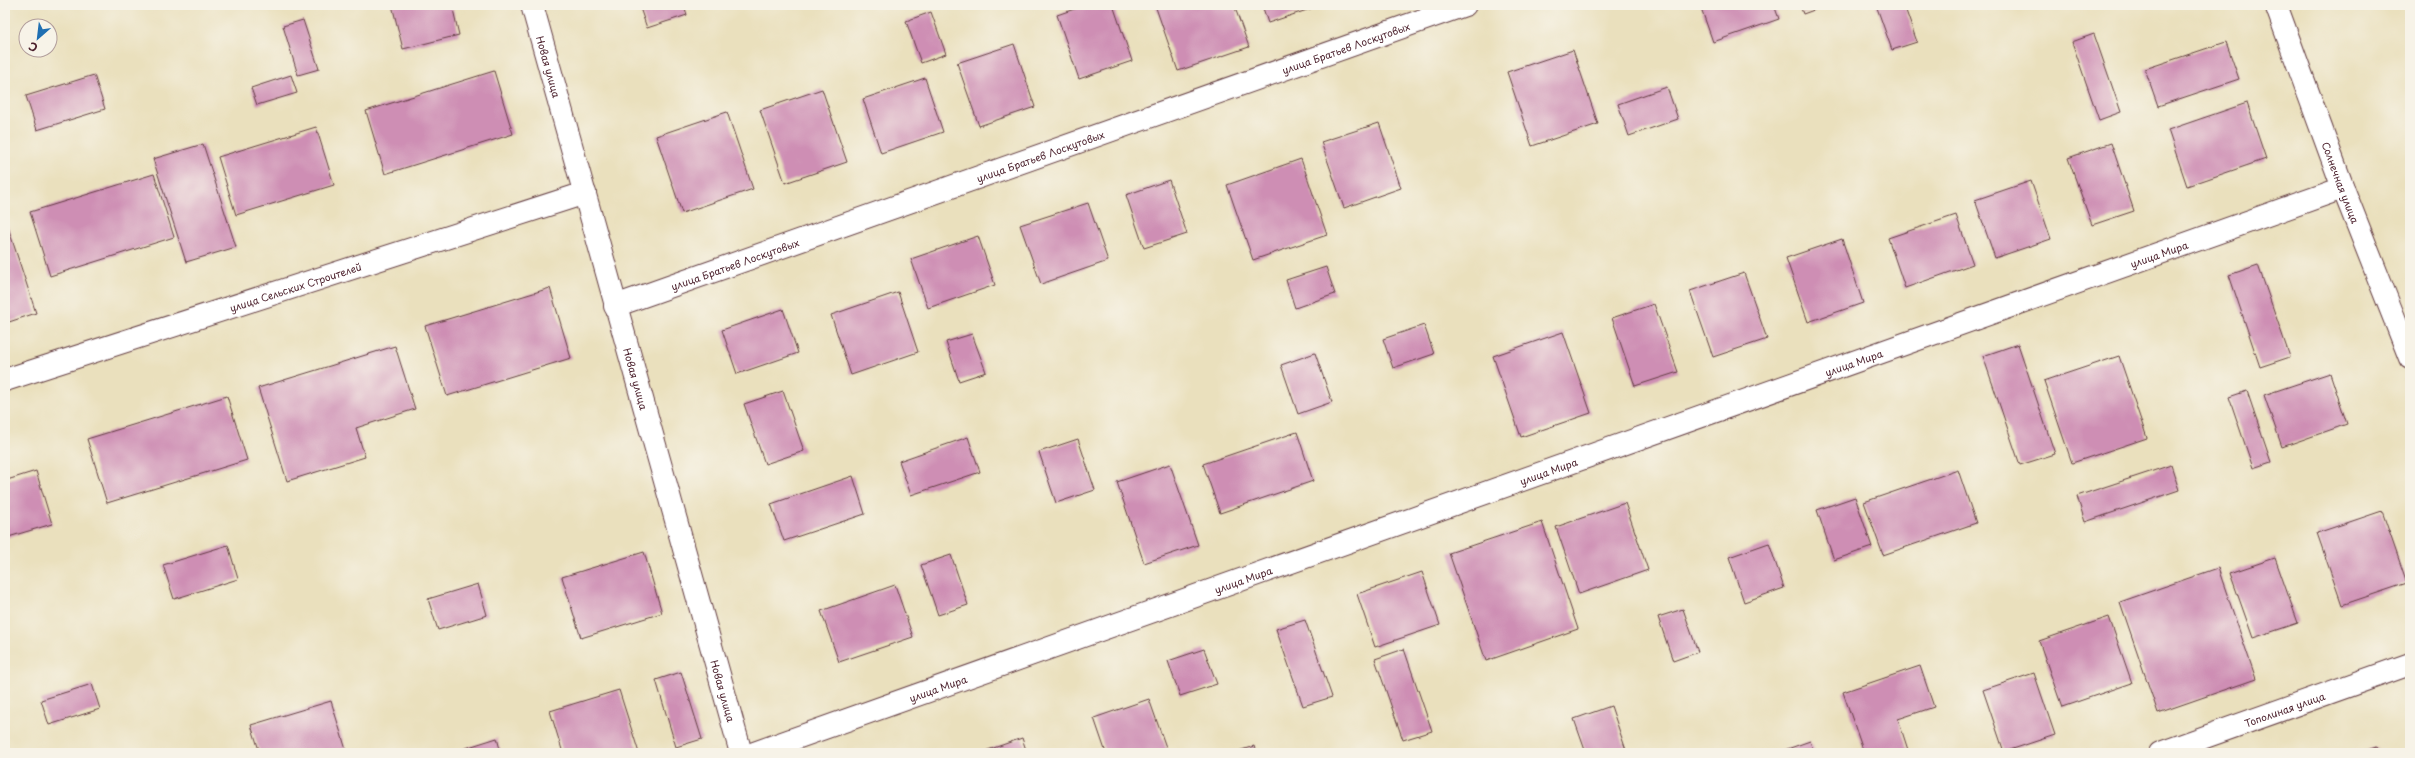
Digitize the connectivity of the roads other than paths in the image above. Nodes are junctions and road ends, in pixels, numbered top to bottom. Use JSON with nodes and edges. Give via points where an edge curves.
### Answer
{"nodes":[{"id":1,"x":532,"y":5,"type":"edge"},
{"id":2,"x":1465,"y":5,"type":"edge"},
{"id":3,"x":2276,"y":5,"type":"edge"},
{"id":4,"x":2343,"y":188,"type":"junction"},
{"id":5,"x":585,"y":193,"type":"junction"},
{"id":6,"x":616,"y":306,"type":"junction"},
{"id":7,"x":2410,"y":358,"type":"edge"},
{"id":8,"x":5,"y":380,"type":"edge"},
{"id":9,"x":2410,"y":664,"type":"edge"},
{"id":10,"x":740,"y":753,"type":"edge"},
{"id":11,"x":754,"y":753,"type":"edge"},
{"id":12,"x":2160,"y":753,"type":"edge"}],
"edges":[{"from":1,"to":5,"type":"street","name":"Новая улица"},
{"from":2,"to":6,"type":"street","name":"улица Братьев Лоскутовых"},
{"from":3,"to":4,"type":"street","name":"Солнечная улица"},
{"from":4,"to":7,"type":"street","name":"Солнечная улица"},
{"from":4,"to":11,"type":"street","name":"улица Мира"},
{"from":5,"to":6,"type":"street","name":"Новая улица"},
{"from":5,"to":8,"type":"street","name":"улица Сельских Строителей"},
{"from":6,"to":10,"type":"street","name":"Новая улица"},
{"from":9,"to":12,"type":"street","name":"Тополиная улица"}]}
